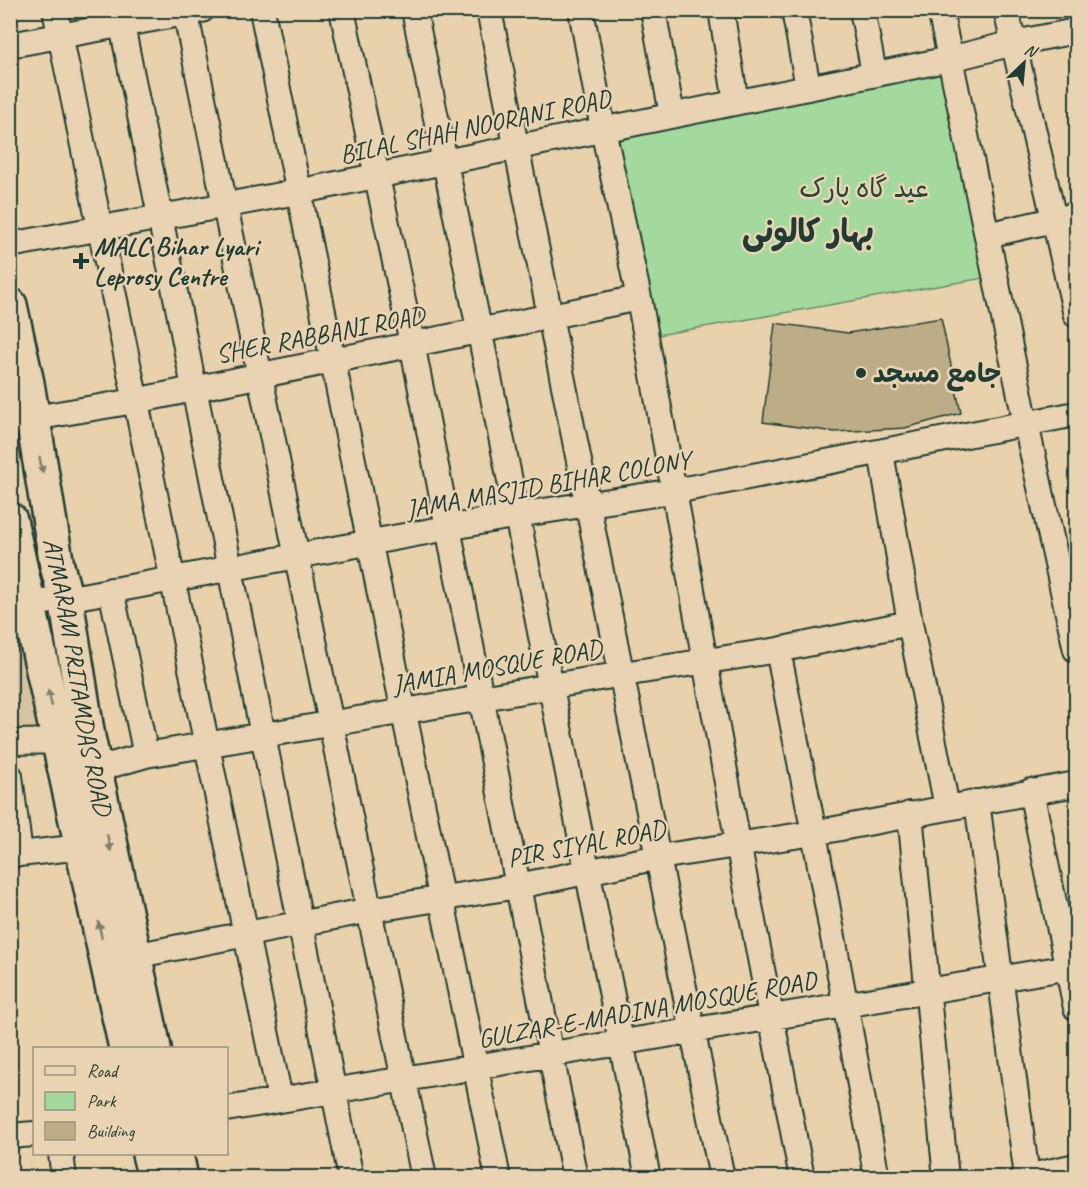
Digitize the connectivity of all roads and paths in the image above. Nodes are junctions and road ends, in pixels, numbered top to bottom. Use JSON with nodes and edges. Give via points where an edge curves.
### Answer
{"nodes":[{"id":1,"x":56,"y":10,"type":"edge"},
{"id":2,"x":262,"y":10,"type":"edge"},
{"id":3,"x":342,"y":10,"type":"edge"},
{"id":4,"x":414,"y":10,"type":"edge"},
{"id":5,"x":489,"y":10,"type":"edge"},
{"id":6,"x":581,"y":10,"type":"edge"},
{"id":7,"x":653,"y":10,"type":"edge"},
{"id":8,"x":721,"y":10,"type":"edge"},
{"id":9,"x":794,"y":10,"type":"edge"},
{"id":10,"x":862,"y":10,"type":"edge"},
{"id":11,"x":940,"y":10,"type":"edge"},
{"id":12,"x":1006,"y":10,"type":"edge"},
{"id":13,"x":191,"y":12,"type":"edge"},
{"id":14,"x":120,"y":18,"type":"edge"},
{"id":15,"x":1077,"y":31,"type":"edge"},
{"id":16,"x":61,"y":36,"type":"junction"},
{"id":17,"x":1014,"y":43,"type":"junction"},
{"id":18,"x":10,"y":45,"type":"edge"},
{"id":19,"x":950,"y":59,"type":"junction"},
{"id":20,"x":874,"y":73,"type":"junction"},
{"id":21,"x":808,"y":87,"type":"junction"},
{"id":22,"x":736,"y":102,"type":"junction"},
{"id":23,"x":672,"y":115,"type":"junction"},
{"id":24,"x":603,"y":129,"type":"junction"},
{"id":25,"x":516,"y":147,"type":"junction"},
{"id":26,"x":444,"y":162,"type":"junction"},
{"id":27,"x":375,"y":175,"type":"junction"},
{"id":28,"x":297,"y":192,"type":"junction"},
{"id":29,"x":225,"y":205,"type":"junction"},
{"id":30,"x":160,"y":217,"type":"junction"},
{"id":31,"x":1065,"y":218,"type":"edge"},
{"id":32,"x":100,"y":228,"type":"junction"},
{"id":33,"x":987,"y":235,"type":"junction"},
{"id":34,"x":10,"y":245,"type":"edge"},
{"id":35,"x":639,"y":297,"type":"junction"},
{"id":36,"x":10,"y":305,"type":"edge"},
{"id":37,"x":1077,"y":315,"type":"edge"},
{"id":38,"x":550,"y":317,"type":"junction"},
{"id":39,"x":479,"y":331,"type":"junction"},
{"id":40,"x":411,"y":343,"type":"junction"},
{"id":41,"x":332,"y":360,"type":"junction"},
{"id":42,"x":259,"y":375,"type":"junction"},
{"id":43,"x":193,"y":388,"type":"junction"},
{"id":44,"x":135,"y":401,"type":"junction"},
{"id":45,"x":1077,"y":414,"type":"edge"},
{"id":46,"x":22,"y":420,"type":"edge"},
{"id":47,"x":1026,"y":424,"type":"junction"},
{"id":48,"x":881,"y":452,"type":"junction"},
{"id":49,"x":675,"y":491,"type":"junction"},
{"id":50,"x":588,"y":505,"type":"junction"},
{"id":51,"x":518,"y":515,"type":"junction"},
{"id":52,"x":10,"y":520,"type":"edge"},
{"id":53,"x":448,"y":530,"type":"junction"},
{"id":54,"x":369,"y":544,"type":"junction"},
{"id":55,"x":296,"y":556,"type":"junction"},
{"id":56,"x":15,"y":561,"type":"edge"},
{"id":57,"x":229,"y":568,"type":"junction"},
{"id":58,"x":173,"y":578,"type":"junction"},
{"id":59,"x":63,"y":590,"type":"junction"},
{"id":60,"x":111,"y":590,"type":"junction"},
{"id":61,"x":29,"y":604,"type":"junction"},
{"id":62,"x":1072,"y":612,"type":"edge"},
{"id":63,"x":910,"y":623,"type":"junction"},
{"id":64,"x":778,"y":650,"type":"junction"},
{"id":65,"x":1077,"y":650,"type":"edge"},
{"id":66,"x":706,"y":661,"type":"junction"},
{"id":67,"x":623,"y":674,"type":"junction"},
{"id":68,"x":551,"y":687,"type":"junction"},
{"id":69,"x":481,"y":699,"type":"junction"},
{"id":70,"x":404,"y":712,"type":"junction"},
{"id":71,"x":330,"y":722,"type":"junction"},
{"id":72,"x":261,"y":735,"type":"junction"},
{"id":73,"x":10,"y":742,"type":"edge"},
{"id":74,"x":207,"y":744,"type":"junction"},
{"id":75,"x":81,"y":751,"type":"junction"},
{"id":76,"x":146,"y":755,"type":"junction"},
{"id":77,"x":10,"y":776,"type":"edge"},
{"id":78,"x":1077,"y":784,"type":"edge"},
{"id":79,"x":1031,"y":791,"type":"junction"},
{"id":80,"x":977,"y":802,"type":"junction"},
{"id":81,"x":947,"y":807,"type":"junction"},
{"id":82,"x":910,"y":814,"type":"junction"},
{"id":83,"x":814,"y":833,"type":"junction"},
{"id":84,"x":738,"y":843,"type":"junction"},
{"id":85,"x":82,"y":847,"type":"junction"},
{"id":86,"x":15,"y":854,"type":"edge"},
{"id":87,"x":659,"y":857,"type":"junction"},
{"id":88,"x":588,"y":871,"type":"junction"},
{"id":89,"x":518,"y":885,"type":"junction"},
{"id":90,"x":443,"y":897,"type":"junction"},
{"id":91,"x":370,"y":910,"type":"junction"},
{"id":92,"x":299,"y":924,"type":"junction"},
{"id":93,"x":247,"y":935,"type":"junction"},
{"id":94,"x":120,"y":959,"type":"junction"},
{"id":95,"x":1072,"y":967,"type":"edge"},
{"id":96,"x":1001,"y":978,"type":"junction"},
{"id":97,"x":927,"y":990,"type":"junction"},
{"id":98,"x":844,"y":1005,"type":"junction"},
{"id":99,"x":1077,"y":1008,"type":"edge"},
{"id":100,"x":771,"y":1017,"type":"junction"},
{"id":101,"x":692,"y":1031,"type":"junction"},
{"id":102,"x":621,"y":1041,"type":"junction"},
{"id":103,"x":126,"y":1047,"type":"edge"},
{"id":104,"x":154,"y":1047,"type":"edge"},
{"id":105,"x":550,"y":1054,"type":"junction"},
{"id":106,"x":476,"y":1066,"type":"junction"},
{"id":107,"x":404,"y":1078,"type":"junction"},
{"id":108,"x":333,"y":1091,"type":"junction"},
{"id":109,"x":280,"y":1099,"type":"junction"},
{"id":110,"x":228,"y":1109,"type":"edge"},
{"id":111,"x":33,"y":1134,"type":"edge"},
{"id":112,"x":10,"y":1136,"type":"edge"},
{"id":113,"x":61,"y":1155,"type":"edge"},
{"id":114,"x":149,"y":1155,"type":"edge"},
{"id":115,"x":176,"y":1155,"type":"edge"},
{"id":116,"x":1077,"y":1166,"type":"edge"},
{"id":117,"x":1025,"y":1177,"type":"edge"},
{"id":118,"x":64,"y":1178,"type":"edge"},
{"id":119,"x":154,"y":1178,"type":"edge"},
{"id":120,"x":181,"y":1178,"type":"edge"},
{"id":121,"x":351,"y":1178,"type":"edge"},
{"id":122,"x":424,"y":1178,"type":"edge"},
{"id":123,"x":498,"y":1178,"type":"edge"},
{"id":124,"x":575,"y":1178,"type":"edge"},
{"id":125,"x":648,"y":1178,"type":"edge"},
{"id":126,"x":722,"y":1178,"type":"edge"},
{"id":127,"x":802,"y":1178,"type":"edge"},
{"id":128,"x":877,"y":1178,"type":"edge"},
{"id":129,"x":946,"y":1178,"type":"edge"}],
"edges":[{"from":1,"to":16,"type":"street"},
{"from":2,"to":28,"type":"street"},
{"from":3,"to":27,"type":"street"},
{"from":4,"to":26,"type":"street"},
{"from":5,"to":25,"type":"street"},
{"from":6,"to":24,"type":"street"},
{"from":7,"to":23,"type":"street"},
{"from":8,"to":22,"type":"street"},
{"from":9,"to":21,"type":"street"},
{"from":10,"to":20,"type":"street"},
{"from":11,"to":19,"type":"street"},
{"from":12,"to":17,"type":"street"},
{"from":13,"to":14,"type":"street"},
{"from":13,"to":29,"type":"street"},
{"from":14,"to":16,"type":"street"},
{"from":14,"to":30,"type":"street"},
{"from":15,"to":17,"type":"street"},
{"from":16,"to":18,"type":"street"},
{"from":16,"to":32,"type":"street"},
{"from":17,"to":19,"type":"street"},
{"from":17,"to":31,"type":"street"},
{"from":19,"to":20,"type":"street","name":"BILAL SHAH NOORANI ROAD"},
{"from":19,"to":33,"type":"street"},
{"from":20,"to":21,"type":"street","name":"BILAL SHAH NOORANI ROAD"},
{"from":21,"to":22,"type":"street","name":"BILAL SHAH NOORANI ROAD"},
{"from":22,"to":23,"type":"street","name":"BILAL SHAH NOORANI ROAD"},
{"from":23,"to":24,"type":"street","name":"BILAL SHAH NOORANI ROAD"},
{"from":24,"to":25,"type":"street","name":"BILAL SHAH NOORANI ROAD"},
{"from":24,"to":35,"type":"street"},
{"from":25,"to":26,"type":"street","name":"BILAL SHAH NOORANI ROAD"},
{"from":25,"to":38,"type":"street"},
{"from":26,"to":27,"type":"street","name":"BILAL SHAH NOORANI ROAD"},
{"from":26,"to":39,"type":"street"},
{"from":27,"to":28,"type":"street","name":"BILAL SHAH NOORANI ROAD"},
{"from":27,"to":40,"type":"street"},
{"from":28,"to":29,"type":"street","name":"BILAL SHAH NOORANI ROAD"},
{"from":28,"to":41,"type":"street"},
{"from":29,"to":30,"type":"street","name":"BILAL SHAH NOORANI ROAD"},
{"from":29,"to":42,"type":"street"},
{"from":30,"to":32,"type":"street","name":"BILAL SHAH NOORANI ROAD"},
{"from":30,"to":43,"type":"street"},
{"from":31,"to":33,"type":"street"},
{"from":31,"to":37,"type":"street"},
{"from":32,"to":34,"type":"street","name":"BILAL SHAH NOORANI ROAD"},
{"from":32,"to":44,"type":"street"},
{"from":33,"to":47,"type":"street"},
{"from":35,"to":38,"type":"street","name":"SHER RABBANI ROAD"},
{"from":35,"to":49,"type":"street"},
{"from":36,"to":46,"type":"main road","name":"ATMARAM PRITAMDAS ROAD"},
{"from":38,"to":39,"type":"street","name":"SHER RABBANI ROAD"},
{"from":38,"to":50,"type":"street"},
{"from":39,"to":40,"type":"street","name":"SHER RABBANI ROAD"},
{"from":39,"to":51,"type":"street"},
{"from":40,"to":41,"type":"street","name":"SHER RABBANI ROAD"},
{"from":40,"to":53,"type":"street"},
{"from":41,"to":42,"type":"street","name":"SHER RABBANI ROAD"},
{"from":41,"to":54,"type":"street"},
{"from":42,"to":43,"type":"street","name":"SHER RABBANI ROAD"},
{"from":42,"to":55,"type":"street"},
{"from":43,"to":44,"type":"street","name":"SHER RABBANI ROAD"},
{"from":43,"to":57,"type":"street"},
{"from":44,"to":46,"type":"street","name":"SHER RABBANI ROAD"},
{"from":44,"to":58,"type":"street"},
{"from":45,"to":47,"type":"street","name":"JAMA MASJID BIHAR COLONY"},
{"from":46,"to":59,"type":"main road","name":"ATMARAM PRITAMDAS ROAD","one_way":true},
{"from":47,"to":48,"type":"street","name":"JAMA MASJID BIHAR COLONY"},
{"from":47,"to":62,"type":"street"},
{"from":48,"to":49,"type":"street","name":"JAMA MASJID BIHAR COLONY"},
{"from":48,"to":63,"type":"street"},
{"from":49,"to":50,"type":"street","name":"JAMA MASJID BIHAR COLONY"},
{"from":49,"to":66,"type":"street"},
{"from":50,"to":51,"type":"street","name":"JAMA MASJID BIHAR COLONY"},
{"from":50,"to":67,"type":"street"},
{"from":51,"to":53,"type":"street","name":"JAMA MASJID BIHAR COLONY"},
{"from":51,"to":68,"type":"street"},
{"from":52,"to":56,"type":"main road","name":"ATMARAM PRITAMDAS ROAD"},
{"from":53,"to":54,"type":"street","name":"JAMA MASJID BIHAR COLONY"},
{"from":53,"to":69,"type":"street"},
{"from":54,"to":55,"type":"street","name":"JAMA MASJID BIHAR COLONY"},
{"from":54,"to":70,"type":"street"},
{"from":55,"to":57,"type":"street","name":"JAMA MASJID BIHAR COLONY"},
{"from":55,"to":71,"type":"street"},
{"from":56,"to":59,"type":"street"},
{"from":56,"to":61,"type":"main road","name":"ATMARAM PRITAMDAS ROAD"},
{"from":57,"to":58,"type":"street","name":"JAMA MASJID BIHAR COLONY"},
{"from":57,"to":72,"type":"street"},
{"from":58,"to":60,"type":"street","name":"JAMA MASJID BIHAR COLONY"},
{"from":58,"to":74,"type":"street"},
{"from":59,"to":60,"type":"street","name":"JAMA MASJID BIHAR COLONY"},
{"from":59,"to":61,"type":"street","name":"JAMA MASJID BIHAR COLONY"},
{"from":59,"to":75,"type":"main road","name":"ATMARAM PRITAMDAS ROAD"},
{"from":60,"to":76,"type":"street"},
{"from":75,"to":61,"type":"main road","name":"ATMARAM PRITAMDAS ROAD","one_way":true},
{"from":62,"to":65,"type":"street"},
{"from":63,"to":64,"type":"street","name":"JAMIA MOSQUE ROAD"},
{"from":63,"to":81,"type":"street"},
{"from":64,"to":66,"type":"street","name":"JAMIA MOSQUE ROAD"},
{"from":64,"to":83,"type":"street"},
{"from":66,"to":67,"type":"street","name":"JAMIA MOSQUE ROAD"},
{"from":66,"to":84,"type":"street"},
{"from":67,"to":68,"type":"street","name":"JAMIA MOSQUE ROAD"},
{"from":67,"to":87,"type":"street"},
{"from":68,"to":69,"type":"street","name":"JAMIA MOSQUE ROAD"},
{"from":68,"to":88,"type":"street"},
{"from":69,"to":70,"type":"street","name":"JAMIA MOSQUE ROAD"},
{"from":69,"to":89,"type":"street"},
{"from":70,"to":71,"type":"street","name":"JAMIA MOSQUE ROAD"},
{"from":70,"to":90,"type":"street"},
{"from":71,"to":72,"type":"street","name":"JAMIA MOSQUE ROAD"},
{"from":71,"to":91,"type":"street"},
{"from":72,"to":74,"type":"street","name":"JAMIA MOSQUE ROAD"},
{"from":72,"to":92,"type":"street"},
{"from":73,"to":75,"type":"street","name":"JAMIA MOSQUE ROAD"},
{"from":74,"to":76,"type":"street","name":"JAMIA MOSQUE ROAD"},
{"from":74,"to":93,"type":"street"},
{"from":75,"to":76,"type":"street","name":"JAMIA MOSQUE ROAD"},
{"from":75,"to":85,"type":"main road","name":"ATMARAM PRITAMDAS ROAD"},
{"from":75,"to":94,"type":"main road","name":"ATMARAM PRITAMDAS ROAD","one_way":true},
{"from":77,"to":86,"type":"street"},
{"from":78,"to":79,"type":"street","name":"PIR SIYAL ROAD"},
{"from":79,"to":80,"type":"street","name":"PIR SIYAL ROAD"},
{"from":79,"to":95,"type":"street"},
{"from":80,"to":81,"type":"street","name":"PIR SIYAL ROAD"},
{"from":80,"to":96,"type":"street"},
{"from":81,"to":82,"type":"street","name":"PIR SIYAL ROAD"},
{"from":82,"to":83,"type":"street","name":"PIR SIYAL ROAD"},
{"from":82,"to":97,"type":"street"},
{"from":83,"to":84,"type":"street","name":"PIR SIYAL ROAD"},
{"from":83,"to":98,"type":"street"},
{"from":84,"to":87,"type":"street","name":"PIR SIYAL ROAD"},
{"from":84,"to":100,"type":"street"},
{"from":85,"to":86,"type":"street"},
{"from":94,"to":85,"type":"main road","name":"ATMARAM PRITAMDAS ROAD","one_way":true},
{"from":87,"to":88,"type":"street","name":"PIR SIYAL ROAD"},
{"from":87,"to":101,"type":"street"},
{"from":88,"to":89,"type":"street","name":"PIR SIYAL ROAD"},
{"from":88,"to":102,"type":"street"},
{"from":89,"to":90,"type":"street","name":"PIR SIYAL ROAD"},
{"from":89,"to":105,"type":"street"},
{"from":90,"to":91,"type":"street","name":"PIR SIYAL ROAD"},
{"from":90,"to":106,"type":"street"},
{"from":91,"to":92,"type":"street","name":"PIR SIYAL ROAD"},
{"from":91,"to":107,"type":"street"},
{"from":92,"to":93,"type":"street","name":"PIR SIYAL ROAD"},
{"from":92,"to":108,"type":"street"},
{"from":93,"to":94,"type":"street","name":"PIR SIYAL ROAD"},
{"from":93,"to":109,"type":"street"},
{"from":94,"to":103,"type":"main road","name":"ATMARAM PRITAMDAS ROAD"},
{"from":94,"to":104,"type":"main road","name":"ATMARAM PRITAMDAS ROAD"},
{"from":95,"to":96,"type":"street","name":"GULZAR-E-MADINA MOSQUE ROAD"},
{"from":95,"to":99,"type":"street"},
{"from":96,"to":97,"type":"street","name":"GULZAR-E-MADINA MOSQUE ROAD"},
{"from":96,"to":117,"type":"street"},
{"from":97,"to":98,"type":"street","name":"GULZAR-E-MADINA MOSQUE ROAD"},
{"from":97,"to":129,"type":"street"},
{"from":98,"to":100,"type":"street","name":"GULZAR-E-MADINA MOSQUE ROAD"},
{"from":98,"to":128,"type":"street"},
{"from":100,"to":101,"type":"street","name":"GULZAR-E-MADINA MOSQUE ROAD"},
{"from":100,"to":127,"type":"street"},
{"from":101,"to":102,"type":"street","name":"GULZAR-E-MADINA MOSQUE ROAD"},
{"from":101,"to":126,"type":"street"},
{"from":102,"to":105,"type":"street","name":"GULZAR-E-MADINA MOSQUE ROAD"},
{"from":102,"to":125,"type":"street"},
{"from":105,"to":106,"type":"street","name":"GULZAR-E-MADINA MOSQUE ROAD"},
{"from":105,"to":124,"type":"street"},
{"from":106,"to":107,"type":"street","name":"GULZAR-E-MADINA MOSQUE ROAD"},
{"from":106,"to":123,"type":"street"},
{"from":107,"to":108,"type":"street","name":"GULZAR-E-MADINA MOSQUE ROAD"},
{"from":107,"to":122,"type":"street"},
{"from":108,"to":109,"type":"street","name":"GULZAR-E-MADINA MOSQUE ROAD"},
{"from":108,"to":121,"type":"street"},
{"from":109,"to":110,"type":"street","name":"GULZAR-E-MADINA MOSQUE ROAD"},
{"from":111,"to":112,"type":"street"},
{"from":113,"to":118,"type":"street"},
{"from":114,"to":119,"type":"main road"},
{"from":115,"to":120,"type":"main road"},
{"from":116,"to":117,"type":"street"}]}
